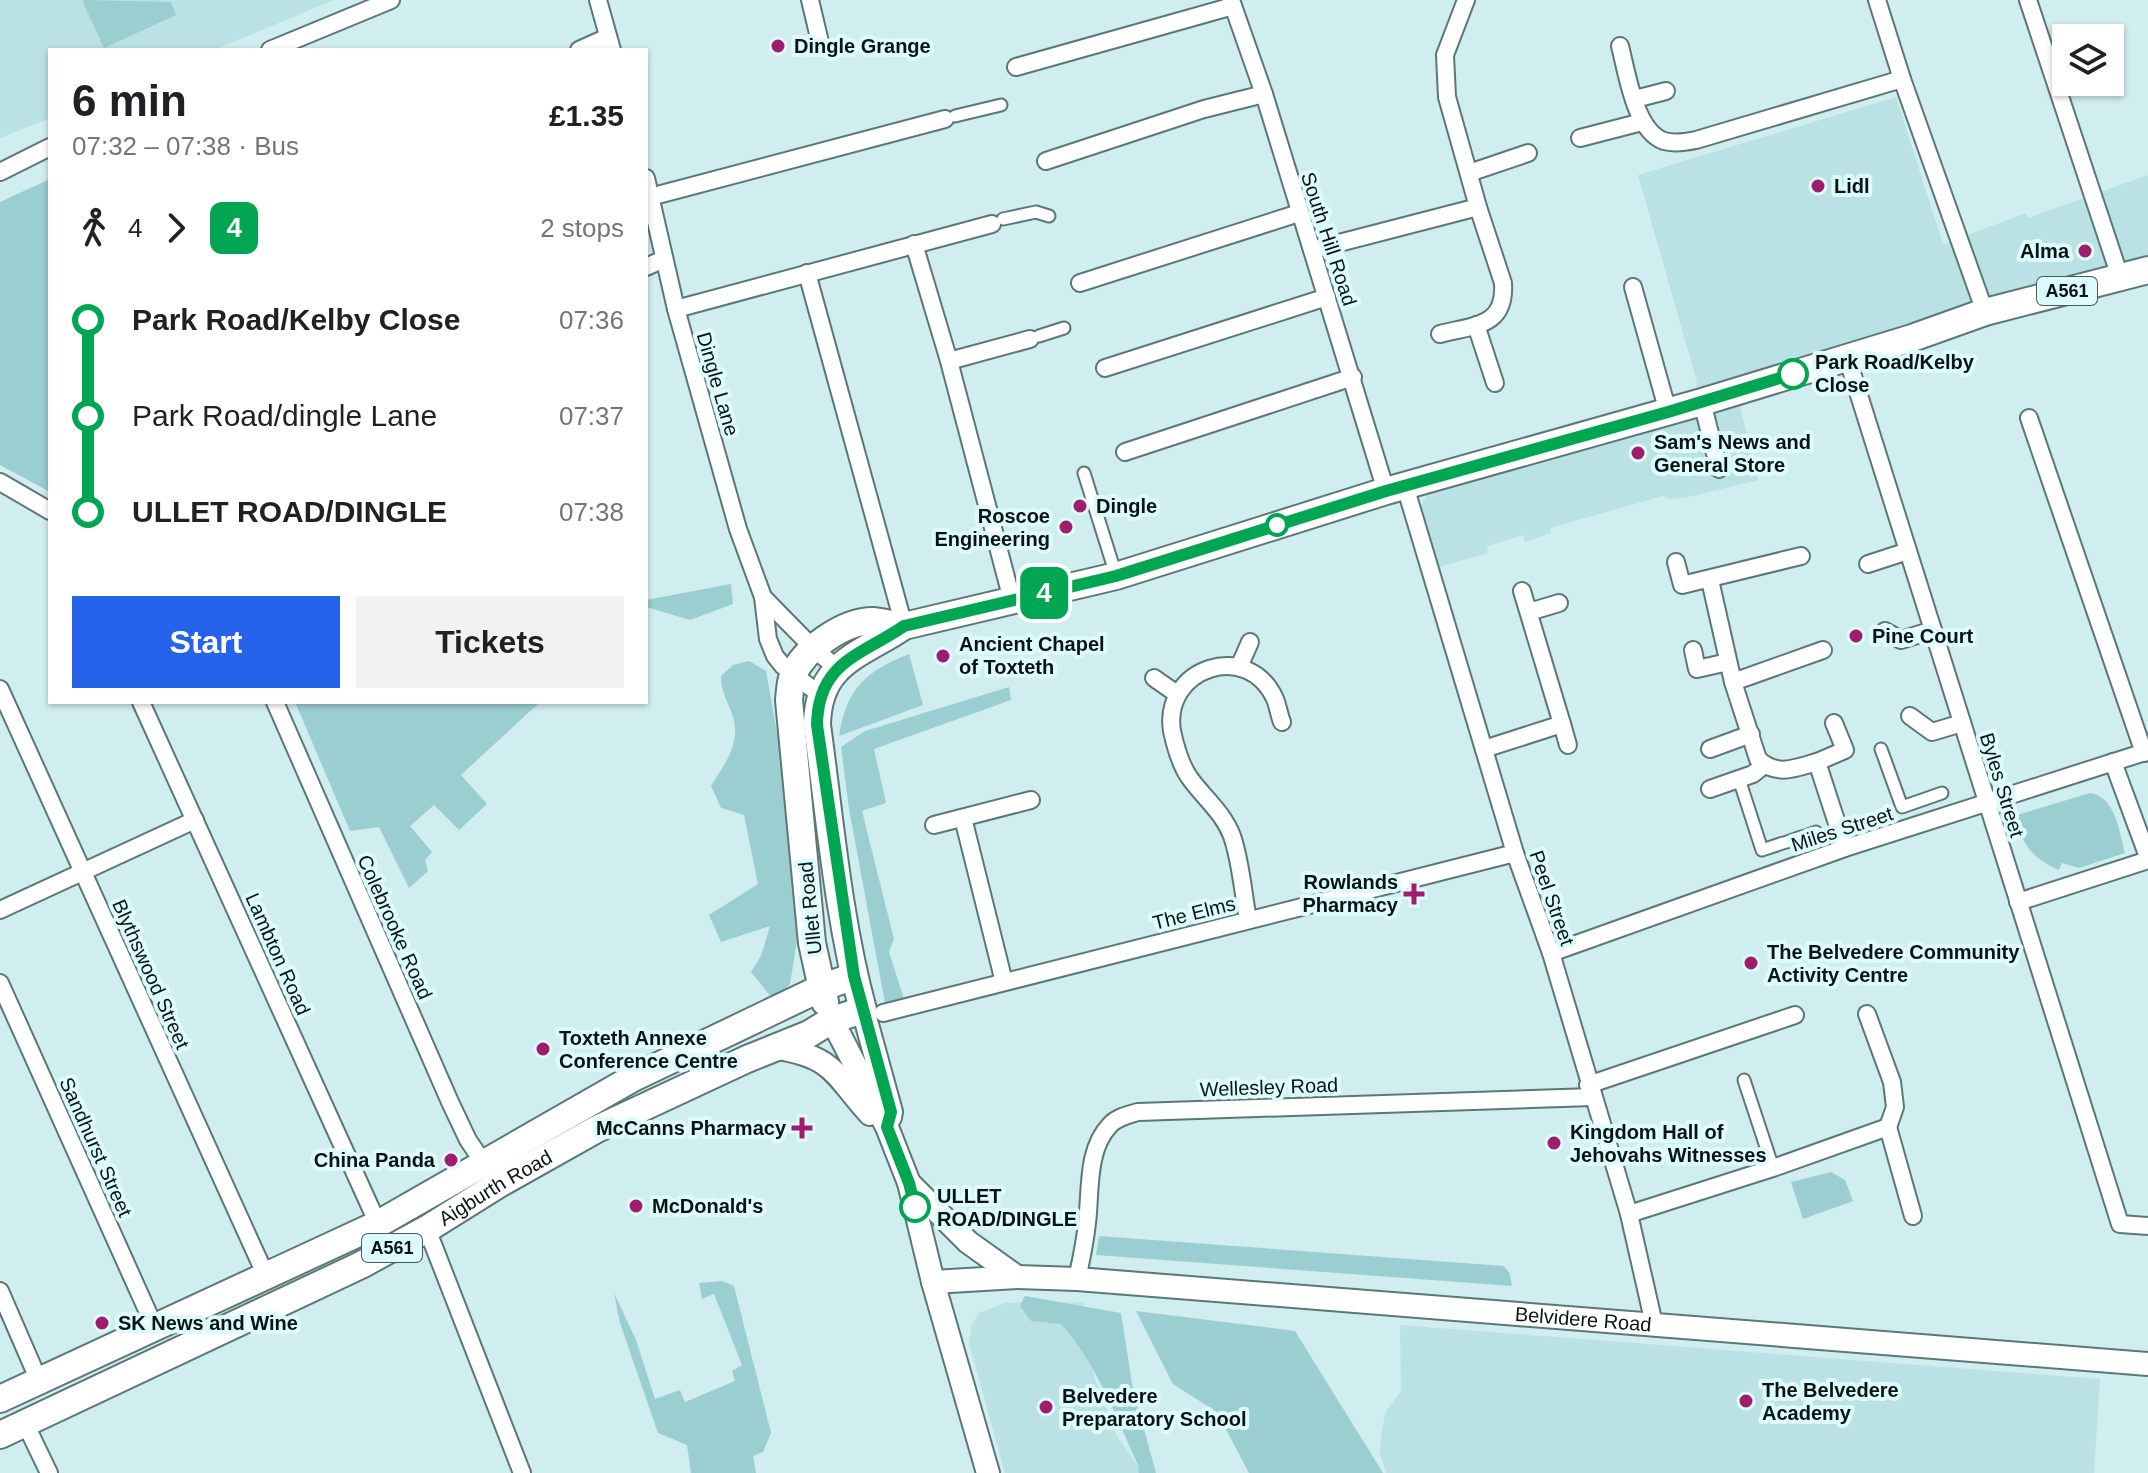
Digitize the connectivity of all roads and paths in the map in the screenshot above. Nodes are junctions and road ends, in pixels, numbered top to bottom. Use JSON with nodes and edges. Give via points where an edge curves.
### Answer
{"nodes":[{"id":1,"x":391,"y":0,"type":"edge"},
{"id":2,"x":598,"y":0,"type":"edge"},
{"id":3,"x":810,"y":0,"type":"edge"},
{"id":4,"x":1466,"y":0,"type":"edge"},
{"id":5,"x":1877,"y":0,"type":"edge"},
{"id":6,"x":2028,"y":0,"type":"edge"},
{"id":7,"x":1232,"y":3,"type":"edge"},
{"id":8,"x":820,"y":42,"type":"dead end"},
{"id":9,"x":610,"y":44,"type":"edge"},
{"id":10,"x":1620,"y":46,"type":"dead end"},
{"id":11,"x":275,"y":48,"type":"edge"},
{"id":12,"x":589,"y":48,"type":"edge"},
{"id":13,"x":1016,"y":67,"type":"dead end"},
{"id":14,"x":1902,"y":79,"type":"junction"},
{"id":15,"x":1666,"y":91,"type":"dead end"},
{"id":16,"x":1264,"y":94,"type":"junction"},
{"id":17,"x":1635,"y":99,"type":"junction"},
{"id":18,"x":1001,"y":105,"type":"dead end"},
{"id":19,"x":950,"y":117,"type":"joint"},
{"id":20,"x":1642,"y":122,"type":"junction"},
{"id":21,"x":1580,"y":138,"type":"dead end"},
{"id":22,"x":48,"y":148,"type":"edge"},
{"id":23,"x":1528,"y":153,"type":"dead end"},
{"id":24,"x":1046,"y":161,"type":"dead end"},
{"id":25,"x":0,"y":172,"type":"edge"},
{"id":26,"x":1469,"y":173,"type":"junction"},
{"id":27,"x":648,"y":188,"type":"edge"},
{"id":28,"x":650,"y":197,"type":"junction"},
{"id":29,"x":1478,"y":207,"type":"junction"},
{"id":30,"x":1299,"y":213,"type":"junction"},
{"id":31,"x":1049,"y":216,"type":"dead end"},
{"id":32,"x":998,"y":221,"type":"joint"},
{"id":33,"x":914,"y":244,"type":"junction"},
{"id":34,"x":1312,"y":250,"type":"junction"},
{"id":35,"x":664,"y":259,"type":"junction"},
{"id":36,"x":648,"y":266,"type":"edge"},
{"id":37,"x":2148,"y":270,"type":"edge"},
{"id":38,"x":807,"y":273,"type":"junction"},
{"id":39,"x":2120,"y":277,"type":"junction"},
{"id":40,"x":1080,"y":283,"type":"dead end"},
{"id":41,"x":1633,"y":287,"type":"dead end"},
{"id":42,"x":1327,"y":297,"type":"junction"},
{"id":43,"x":676,"y":309,"type":"junction"},
{"id":44,"x":1985,"y":312,"type":"junction"},
{"id":45,"x":1476,"y":325,"type":"junction"},
{"id":46,"x":1064,"y":328,"type":"dead end"},
{"id":47,"x":1440,"y":334,"type":"dead end"},
{"id":48,"x":1034,"y":338,"type":"joint"},
{"id":49,"x":1847,"y":357,"type":"junction"},
{"id":50,"x":949,"y":361,"type":"junction"},
{"id":51,"x":1105,"y":368,"type":"dead end"},
{"id":52,"x":1353,"y":377,"type":"junction"},
{"id":53,"x":1495,"y":383,"type":"dead end"},
{"id":54,"x":1702,"y":402,"type":"junction"},
{"id":55,"x":1668,"y":412,"type":"junction"},
{"id":56,"x":2029,"y":418,"type":"dead end"},
{"id":57,"x":1125,"y":452,"type":"dead end"},
{"id":58,"x":1719,"y":469,"type":"dead end"},
{"id":59,"x":1084,"y":473,"type":"dead end"},
{"id":60,"x":0,"y":482,"type":"edge"},
{"id":61,"x":1396,"y":488,"type":"junction"},
{"id":62,"x":48,"y":510,"type":"edge"},
{"id":63,"x":1908,"y":551,"type":"junction"},
{"id":64,"x":1801,"y":556,"type":"dead end"},
{"id":65,"x":1676,"y":562,"type":"dead end"},
{"id":66,"x":1868,"y":564,"type":"dead end"},
{"id":67,"x":1116,"y":576,"type":"junction"},
{"id":68,"x":1710,"y":580,"type":"junction"},
{"id":69,"x":1522,"y":591,"type":"dead end"},
{"id":70,"x":763,"y":597,"type":"junction"},
{"id":71,"x":1012,"y":600,"type":"junction"},
{"id":72,"x":1559,"y":603,"type":"dead end"},
{"id":73,"x":1529,"y":612,"type":"junction"},
{"id":74,"x":904,"y":626,"type":"junction"},
{"id":75,"x":1933,"y":630,"type":"junction"},
{"id":76,"x":1885,"y":631,"type":"dead end"},
{"id":77,"x":1250,"y":642,"type":"dead end"},
{"id":78,"x":814,"y":649,"type":"junction"},
{"id":79,"x":1693,"y":650,"type":"dead end"},
{"id":80,"x":1823,"y":650,"type":"dead end"},
{"id":81,"x":1728,"y":662,"type":"junction"},
{"id":82,"x":1239,"y":667,"type":"junction"},
{"id":83,"x":837,"y":668,"type":"junction"},
{"id":84,"x":793,"y":674,"type":"junction"},
{"id":85,"x":1154,"y":678,"type":"dead end"},
{"id":86,"x":1733,"y":682,"type":"junction"},
{"id":87,"x":0,"y":689,"type":"edge"},
{"id":88,"x":1177,"y":694,"type":"junction"},
{"id":89,"x":820,"y":695,"type":"junction"},
{"id":90,"x":142,"y":704,"type":"edge"},
{"id":91,"x":276,"y":704,"type":"edge"},
{"id":92,"x":1910,"y":716,"type":"dead end"},
{"id":93,"x":1282,"y":722,"type":"dead end"},
{"id":94,"x":1834,"y":723,"type":"dead end"},
{"id":95,"x":1962,"y":723,"type":"junction"},
{"id":96,"x":1562,"y":724,"type":"junction"},
{"id":97,"x":1751,"y":734,"type":"junction"},
{"id":98,"x":1568,"y":745,"type":"dead end"},
{"id":99,"x":1484,"y":749,"type":"junction"},
{"id":100,"x":1710,"y":749,"type":"dead end"},
{"id":101,"x":1881,"y":749,"type":"dead end"},
{"id":102,"x":2146,"y":752,"type":"edge"},
{"id":103,"x":1817,"y":762,"type":"junction"},
{"id":104,"x":2113,"y":762,"type":"junction"},
{"id":105,"x":1764,"y":765,"type":"junction"},
{"id":106,"x":1739,"y":779,"type":"junction"},
{"id":107,"x":1710,"y":789,"type":"dead end"},
{"id":108,"x":1945,"y":792,"type":"dead end"},
{"id":109,"x":1031,"y":800,"type":"dead end"},
{"id":110,"x":1987,"y":804,"type":"junction"},
{"id":111,"x":963,"y":818,"type":"junction"},
{"id":112,"x":195,"y":820,"type":"junction"},
{"id":113,"x":934,"y":825,"type":"dead end"},
{"id":114,"x":1808,"y":835,"type":"dead end"},
{"id":115,"x":1845,"y":848,"type":"junction"},
{"id":116,"x":1515,"y":853,"type":"junction"},
{"id":117,"x":2148,"y":859,"type":"edge"},
{"id":118,"x":83,"y":872,"type":"junction"},
{"id":119,"x":2018,"y":902,"type":"junction"},
{"id":120,"x":0,"y":910,"type":"edge"},
{"id":121,"x":1248,"y":920,"type":"junction"},
{"id":122,"x":1551,"y":953,"type":"junction"},
{"id":123,"x":854,"y":976,"type":"junction"},
{"id":124,"x":1004,"y":982,"type":"junction"},
{"id":125,"x":0,"y":983,"type":"edge"},
{"id":126,"x":821,"y":988,"type":"junction"},
{"id":127,"x":873,"y":1011,"type":"junction"},
{"id":128,"x":1867,"y":1014,"type":"dead end"},
{"id":129,"x":1795,"y":1015,"type":"dead end"},
{"id":130,"x":832,"y":1020,"type":"junction"},
{"id":131,"x":778,"y":1048,"type":"junction"},
{"id":132,"x":1744,"y":1080,"type":"dead end"},
{"id":133,"x":1590,"y":1091,"type":"junction"},
{"id":134,"x":887,"y":1127,"type":"junction"},
{"id":135,"x":1888,"y":1127,"type":"junction"},
{"id":136,"x":485,"y":1165,"type":"junction"},
{"id":137,"x":1773,"y":1168,"type":"junction"},
{"id":138,"x":909,"y":1183,"type":"junction"},
{"id":139,"x":1629,"y":1214,"type":"junction"},
{"id":140,"x":1913,"y":1216,"type":"dead end"},
{"id":141,"x":378,"y":1224,"type":"junction"},
{"id":142,"x":2148,"y":1226,"type":"edge"},
{"id":143,"x":427,"y":1229,"type":"junction"},
{"id":144,"x":266,"y":1276,"type":"junction"},
{"id":145,"x":1017,"y":1277,"type":"junction"},
{"id":146,"x":1077,"y":1279,"type":"junction"},
{"id":147,"x":933,"y":1282,"type":"junction"},
{"id":148,"x":0,"y":1291,"type":"edge"},
{"id":149,"x":1654,"y":1324,"type":"junction"},
{"id":150,"x":155,"y":1328,"type":"junction"},
{"id":151,"x":2148,"y":1364,"type":"edge"},
{"id":152,"x":39,"y":1381,"type":"junction"},
{"id":153,"x":0,"y":1399,"type":"edge"},
{"id":154,"x":25,"y":1423,"type":"junction"},
{"id":155,"x":0,"y":1435,"type":"edge"},
{"id":156,"x":49,"y":1473,"type":"edge"},
{"id":157,"x":522,"y":1473,"type":"edge"},
{"id":158,"x":988,"y":1473,"type":"edge"}],
"edges":[{"from":1,"to":11,"type":"street"},
{"from":2,"to":9,"type":"street"},
{"from":3,"to":8,"type":"street"},
{"from":4,"to":26,"type":"street","via":[[1445,55],[1447,97]]},
{"from":5,"to":14,"type":"street"},
{"from":6,"to":39,"type":"street"},
{"from":7,"to":13,"type":"street"},
{"from":7,"to":16,"type":"street","name":"South Hill Road"},
{"from":9,"to":12,"type":"street"},
{"from":10,"to":17,"type":"street"},
{"from":14,"to":20,"type":"street","via":[[1696,140],[1665,141]]},
{"from":14,"to":44,"type":"street"},
{"from":15,"to":17,"type":"street"},
{"from":16,"to":24,"type":"street"},
{"from":16,"to":30,"type":"street","name":"South Hill Road"},
{"from":17,"to":20,"type":"street"},
{"from":18,"to":19,"type":"street"},
{"from":19,"to":28,"type":"street"},
{"from":20,"to":21,"type":"street"},
{"from":22,"to":25,"type":"street"},
{"from":23,"to":26,"type":"street"},
{"from":26,"to":29,"type":"street"},
{"from":27,"to":28,"type":"street","name":"Dingle Lane"},
{"from":28,"to":35,"type":"street","name":"Dingle Lane"},
{"from":29,"to":34,"type":"street"},
{"from":29,"to":45,"type":"street","via":[[1504,296],[1491,321]]},
{"from":30,"to":34,"type":"street","name":"South Hill Road"},
{"from":30,"to":40,"type":"street"},
{"from":31,"to":32,"type":"street","via":[[1036,212]]},
{"from":32,"to":33,"type":"street"},
{"from":33,"to":38,"type":"street"},
{"from":33,"to":50,"type":"street"},
{"from":34,"to":42,"type":"street","name":"South Hill Road"},
{"from":35,"to":36,"type":"street"},
{"from":35,"to":43,"type":"street","name":"Dingle Lane"},
{"from":37,"to":39,"type":"highway","number":"A561"},
{"from":38,"to":43,"type":"street"},
{"from":38,"to":74,"type":"street"},
{"from":39,"to":44,"type":"highway","number":"A561"},
{"from":41,"to":55,"type":"street"},
{"from":42,"to":51,"type":"street"},
{"from":42,"to":52,"type":"street","name":"South Hill Road"},
{"from":43,"to":70,"type":"street","name":"Dingle Lane","via":[[738,529]]},
{"from":44,"to":49,"type":"highway","number":"A561"},
{"from":45,"to":47,"type":"street"},
{"from":45,"to":53,"type":"street"},
{"from":46,"to":48,"type":"street"},
{"from":48,"to":50,"type":"street"},
{"from":49,"to":54,"type":"highway","number":"A561"},
{"from":49,"to":63,"type":"street","name":"Byles Street"},
{"from":50,"to":71,"type":"street"},
{"from":52,"to":57,"type":"street"},
{"from":52,"to":61,"type":"street","name":"South Hill Road"},
{"from":54,"to":55,"type":"highway","number":"A561"},
{"from":54,"to":58,"type":"street"},
{"from":55,"to":61,"type":"highway","number":"A561"},
{"from":56,"to":102,"type":"street"},
{"from":59,"to":67,"type":"street"},
{"from":60,"to":62,"type":"street"},
{"from":61,"to":67,"type":"highway","number":"A561"},
{"from":61,"to":99,"type":"street","name":"Peel Street"},
{"from":63,"to":66,"type":"street"},
{"from":63,"to":75,"type":"street","name":"Byles Street"},
{"from":64,"to":68,"type":"street"},
{"from":65,"to":68,"type":"street","via":[[1682,585]]},
{"from":67,"to":71,"type":"highway","number":"A561"},
{"from":68,"to":81,"type":"street"},
{"from":69,"to":73,"type":"street"},
{"from":70,"to":78,"type":"street","name":"Dingle Lane"},
{"from":70,"to":84,"type":"street","name":"Dingle Lane","via":[[768,639],[775,656]]},
{"from":71,"to":74,"type":"highway","number":"A561"},
{"from":72,"to":73,"type":"street"},
{"from":73,"to":96,"type":"street"},
{"from":74,"to":78,"type":"highway","number":"A561","via":[[871,621],[847,628]]},
{"from":74,"to":83,"type":"highway","number":"A561"},
{"from":75,"to":76,"type":"street","via":[[1901,640]]},
{"from":75,"to":95,"type":"street","name":"Byles Street"},
{"from":77,"to":82,"type":"street"},
{"from":78,"to":83,"type":"street","name":"Dingle Lane"},
{"from":78,"to":84,"type":"highway","number":"A561"},
{"from":79,"to":81,"type":"street","via":[[1697,669]]},
{"from":80,"to":86,"type":"street"},
{"from":81,"to":86,"type":"street"},
{"from":82,"to":88,"type":"street","via":[[1203,670]]},
{"from":82,"to":93,"type":"street","via":[[1265,684]]},
{"from":83,"to":89,"type":"highway","number":"A561"},
{"from":84,"to":89,"type":"street","name":"Dingle Lane"},
{"from":84,"to":126,"type":"highway","name":"Ullet Road","via":[[789,700]]},
{"from":85,"to":88,"type":"street"},
{"from":86,"to":97,"type":"street"},
{"from":87,"to":118,"type":"street","name":"Blythswood Street"},
{"from":88,"to":121,"type":"street","via":[[1172,730],[1188,776],[1232,836]]},
{"from":89,"to":123,"type":"highway","name":"Ullet Road","number":"A561","via":[[817,725]]},
{"from":90,"to":112,"type":"street","name":"Lambton Road"},
{"from":91,"to":136,"type":"street","name":"Colebrooke Road","via":[[450,1102]]},
{"from":92,"to":95,"type":"street","via":[[1932,732]]},
{"from":94,"to":103,"type":"street","via":[[1845,750]]},
{"from":95,"to":110,"type":"street","name":"Byles Street"},
{"from":96,"to":98,"type":"street"},
{"from":96,"to":99,"type":"street"},
{"from":97,"to":100,"type":"street"},
{"from":97,"to":105,"type":"street"},
{"from":99,"to":116,"type":"street","name":"Peel Street"},
{"from":101,"to":108,"type":"street","via":[[1902,807]]},
{"from":102,"to":104,"type":"street","name":"Miles Street"},
{"from":103,"to":105,"type":"street","via":[[1783,771]]},
{"from":103,"to":115,"type":"street"},
{"from":104,"to":110,"type":"street","name":"Miles Street"},
{"from":104,"to":117,"type":"street"},
{"from":105,"to":106,"type":"street"},
{"from":106,"to":107,"type":"street"},
{"from":106,"to":114,"type":"street","via":[[1762,850]]},
{"from":109,"to":111,"type":"street"},
{"from":110,"to":115,"type":"street","name":"Miles Street"},
{"from":110,"to":119,"type":"street","name":"Byles Street"},
{"from":111,"to":113,"type":"street"},
{"from":111,"to":124,"type":"street"},
{"from":112,"to":118,"type":"street"},
{"from":112,"to":141,"type":"street","name":"Lambton Road"},
{"from":115,"to":122,"type":"street","name":"Miles Street"},
{"from":116,"to":121,"type":"street","name":"The Elms"},
{"from":116,"to":122,"type":"street","name":"Peel Street"},
{"from":117,"to":119,"type":"street"},
{"from":118,"to":120,"type":"street"},
{"from":118,"to":144,"type":"street","name":"Blythswood Street"},
{"from":119,"to":142,"type":"street","name":"Byles Street","via":[[2120,1224]]},
{"from":121,"to":124,"type":"street","name":"The Elms"},
{"from":122,"to":133,"type":"street","name":"Peel Street"},
{"from":123,"to":126,"type":"highway","number":"A561"},
{"from":123,"to":127,"type":"highway","name":"Ullet Road","number":"A561"},
{"from":124,"to":127,"type":"street","name":"The Elms"},
{"from":125,"to":150,"type":"street","name":"Sandhurst Street"},
{"from":126,"to":130,"type":"highway","name":"Ullet Road"},
{"from":126,"to":136,"type":"highway","name":"Aigburth Road","number":"A561","via":[[633,1078]]},
{"from":127,"to":130,"type":"highway","name":"Aigburth Road","number":"A561"},
{"from":127,"to":134,"type":"main road","name":"Ullet Road","via":[[891,1112]]},
{"from":128,"to":135,"type":"street","via":[[1892,1082],[1895,1107]]},
{"from":129,"to":133,"type":"street"},
{"from":130,"to":131,"type":"highway","name":"Aigburth Road","number":"A561"},
{"from":130,"to":134,"type":"main road","name":"Ullet Road"},
{"from":131,"to":134,"type":"main road","via":[[829,1066]]},
{"from":131,"to":143,"type":"highway","name":"Aigburth Road","number":"A561","via":[[597,1129]]},
{"from":132,"to":137,"type":"street"},
{"from":133,"to":139,"type":"street","name":"Peel Street"},
{"from":133,"to":146,"type":"street","name":"Wellesley Road","via":[[1123,1116],[1111,1124],[1094,1154]]},
{"from":134,"to":138,"type":"main road","name":"Ullet Road"},
{"from":135,"to":137,"type":"street"},
{"from":135,"to":140,"type":"street"},
{"from":136,"to":141,"type":"highway","name":"Aigburth Road","number":"A561"},
{"from":137,"to":139,"type":"street"},
{"from":138,"to":145,"type":"main road","via":[[968,1242]]},
{"from":138,"to":147,"type":"main road","name":"Ullet Road"},
{"from":139,"to":149,"type":"street","name":"Peel Street"},
{"from":141,"to":144,"type":"highway","name":"Aigburth Road","number":"A561"},
{"from":143,"to":154,"type":"highway","name":"Aigburth Road","number":"A561"},
{"from":143,"to":157,"type":"street"},
{"from":144,"to":150,"type":"highway","name":"Aigburth Road","number":"A561"},
{"from":145,"to":146,"type":"main road","name":"Belvidere Road"},
{"from":145,"to":147,"type":"main road","name":"Belvidere Road"},
{"from":146,"to":149,"type":"main road","name":"Belvidere Road"},
{"from":147,"to":158,"type":"main road","name":"Ullet Road"},
{"from":148,"to":152,"type":"street"},
{"from":149,"to":151,"type":"main road","name":"Belvidere Road"},
{"from":150,"to":152,"type":"highway","name":"Aigburth Road","number":"A561"},
{"from":152,"to":153,"type":"highway","name":"Aigburth Road","number":"A561"},
{"from":154,"to":155,"type":"highway","name":"Aigburth Road","number":"A561"},
{"from":154,"to":156,"type":"street"}]}
